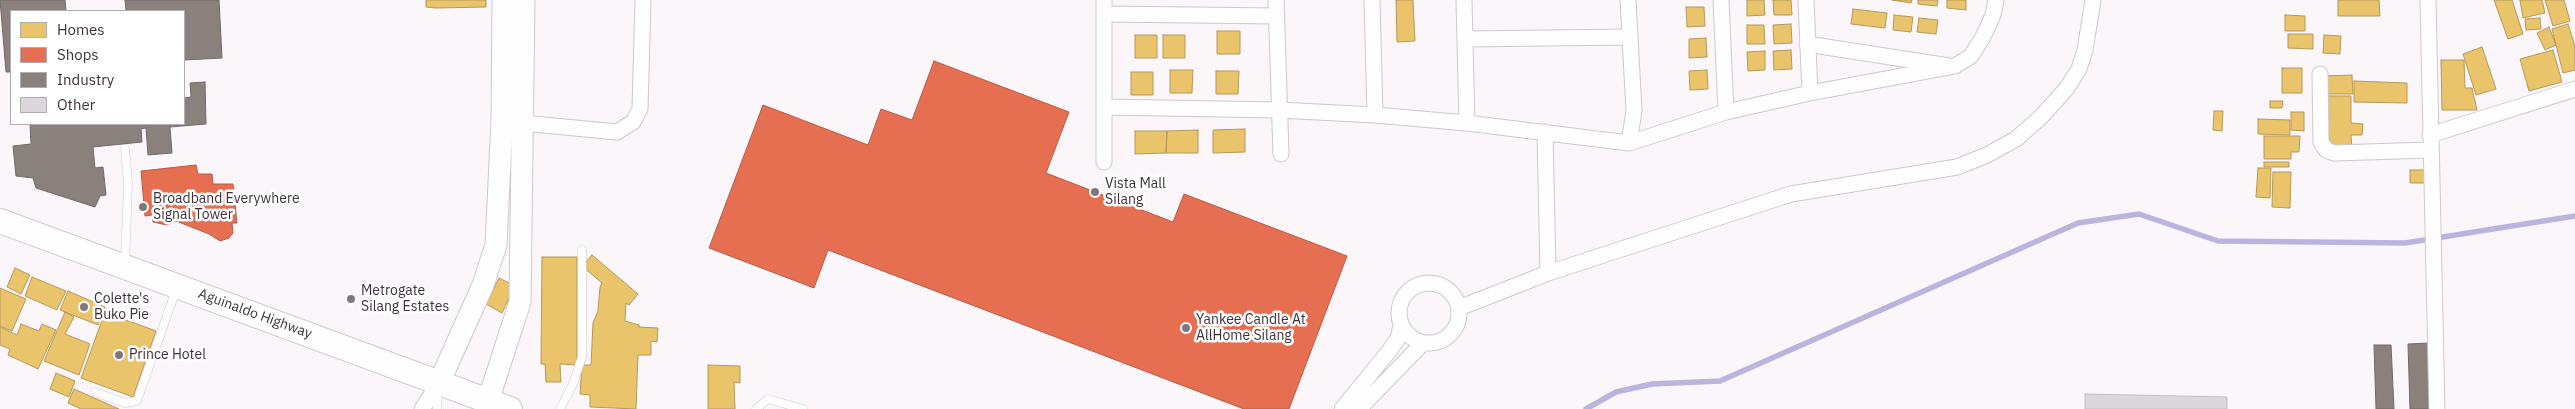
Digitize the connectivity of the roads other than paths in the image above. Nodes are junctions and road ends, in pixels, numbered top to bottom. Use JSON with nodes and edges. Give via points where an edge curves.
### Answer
{"nodes":[{"id":1,"x":503,"y":0,"type":"edge"},
{"id":2,"x":524,"y":0,"type":"edge"},
{"id":3,"x":643,"y":0,"type":"edge"},
{"id":4,"x":1276,"y":0,"type":"edge"},
{"id":5,"x":1372,"y":0,"type":"edge"},
{"id":6,"x":1464,"y":0,"type":"edge"},
{"id":7,"x":1628,"y":0,"type":"edge"},
{"id":8,"x":1721,"y":0,"type":"edge"},
{"id":9,"x":1806,"y":0,"type":"edge"},
{"id":10,"x":1996,"y":0,"type":"edge"},
{"id":11,"x":2093,"y":0,"type":"edge"},
{"id":12,"x":2428,"y":0,"type":"edge"},
{"id":13,"x":1104,"y":7,"type":"edge"},
{"id":14,"x":1277,"y":16,"type":"junction"},
{"id":15,"x":1629,"y":37,"type":"junction"},
{"id":16,"x":1465,"y":39,"type":"junction"},
{"id":17,"x":1808,"y":44,"type":"junction"},
{"id":18,"x":1956,"y":66,"type":"junction"},
{"id":19,"x":2320,"y":74,"type":"dead end"},
{"id":20,"x":2575,"y":89,"type":"edge"},
{"id":21,"x":1810,"y":93,"type":"junction"},
{"id":22,"x":1104,"y":107,"type":"junction"},
{"id":23,"x":1279,"y":110,"type":"junction"},
{"id":24,"x":1726,"y":112,"type":"junction"},
{"id":25,"x":1375,"y":116,"type":"junction"},
{"id":26,"x":502,"y":121,"type":"junction"},
{"id":27,"x":1467,"y":123,"type":"junction"},
{"id":28,"x":524,"y":124,"type":"junction"},
{"id":29,"x":1545,"y":132,"type":"junction"},
{"id":30,"x":2430,"y":142,"type":"junction"},
{"id":31,"x":1630,"y":143,"type":"junction"},
{"id":32,"x":125,"y":149,"type":"dead end"},
{"id":33,"x":1281,"y":154,"type":"dead end"},
{"id":34,"x":1104,"y":162,"type":"dead end"},
{"id":35,"x":0,"y":221,"type":"edge"},
{"id":36,"x":582,"y":250,"type":"dead end"},
{"id":37,"x":125,"y":267,"type":"junction"},
{"id":38,"x":1548,"y":273,"type":"junction"},
{"id":39,"x":177,"y":285,"type":"junction"},
{"id":40,"x":1459,"y":308,"type":"junction"},
{"id":41,"x":1401,"y":326,"type":"junction"},
{"id":42,"x":1423,"y":343,"type":"junction"},
{"id":43,"x":439,"y":383,"type":"junction"},
{"id":44,"x":95,"y":392,"type":"dead end"},
{"id":45,"x":488,"y":401,"type":"junction"},
{"id":46,"x":422,"y":409,"type":"edge"},
{"id":47,"x":437,"y":409,"type":"edge"},
{"id":48,"x":510,"y":409,"type":"edge"},
{"id":49,"x":560,"y":409,"type":"edge"},
{"id":50,"x":756,"y":409,"type":"edge"},
{"id":51,"x":803,"y":409,"type":"edge"},
{"id":52,"x":1342,"y":409,"type":"edge"},
{"id":53,"x":1359,"y":409,"type":"edge"},
{"id":54,"x":2437,"y":409,"type":"edge"}],
"edges":[{"from":1,"to":26,"type":"street"},
{"from":2,"to":28,"type":"street"},
{"from":3,"to":28,"type":"street","via":[[640,109],[634,122],[617,132]]},
{"from":4,"to":14,"type":"street"},
{"from":5,"to":25,"type":"street"},
{"from":6,"to":16,"type":"street"},
{"from":7,"to":15,"type":"street"},
{"from":8,"to":24,"type":"street"},
{"from":9,"to":17,"type":"street"},
{"from":10,"to":18,"type":"street","via":[[1983,37],[1971,56]]},
{"from":11,"to":38,"type":"street","via":[[2085,50],[2079,69],[2067,88],[2016,139],[1987,155],[1957,167],[1791,194]]},
{"from":12,"to":30,"type":"street"},
{"from":13,"to":14,"type":"street"},
{"from":13,"to":22,"type":"street"},
{"from":14,"to":23,"type":"street"},
{"from":15,"to":16,"type":"street"},
{"from":15,"to":31,"type":"street","via":[[1634,111]]},
{"from":16,"to":27,"type":"street"},
{"from":17,"to":18,"type":"street"},
{"from":17,"to":21,"type":"street"},
{"from":18,"to":21,"type":"street"},
{"from":19,"to":30,"type":"street","via":[[2321,142],[2326,150],[2334,153]]},
{"from":20,"to":30,"type":"street"},
{"from":21,"to":24,"type":"street"},
{"from":22,"to":23,"type":"street"},
{"from":22,"to":34,"type":"street"},
{"from":23,"to":25,"type":"street"},
{"from":23,"to":33,"type":"street"},
{"from":24,"to":31,"type":"street"},
{"from":25,"to":27,"type":"street"},
{"from":26,"to":28,"type":"street"},
{"from":26,"to":43,"type":"street","via":[[496,245],[483,285]]},
{"from":27,"to":29,"type":"street"},
{"from":28,"to":45,"type":"street","via":[[520,302]]},
{"from":29,"to":31,"type":"street"},
{"from":29,"to":38,"type":"street"},
{"from":30,"to":54,"type":"street"},
{"from":32,"to":37,"type":"lane","via":[[128,183]]},
{"from":35,"to":37,"type":"main road","name":"Aguinaldo Highway"},
{"from":36,"to":49,"type":"lane","via":[[582,357]]},
{"from":37,"to":39,"type":"main road","name":"Aguinaldo Highway"},
{"from":38,"to":40,"type":"street"},
{"from":39,"to":43,"type":"main road","name":"Aguinaldo Highway"},
{"from":39,"to":44,"type":"lane","via":[[138,401],[125,403]]},
{"from":40,"to":41,"type":"street","via":[[1450,291],[1443,286],[1425,283],[1402,298],[1399,307]]},
{"from":40,"to":42,"type":"street","via":[[1458,324],[1448,338],[1431,344]]},
{"from":41,"to":42,"type":"street","via":[[1410,337]]},
{"from":41,"to":52,"type":"street","via":[[1390,350]]},
{"from":42,"to":53,"type":"street"},
{"from":43,"to":45,"type":"main road","name":"Aguinaldo Highway"},
{"from":43,"to":46,"type":"street"},
{"from":43,"to":47,"type":"lane"},
{"from":45,"to":48,"type":"main road","name":"Aguinaldo Highway"},
{"from":50,"to":51,"type":"lane","via":[[768,399]]}]}
